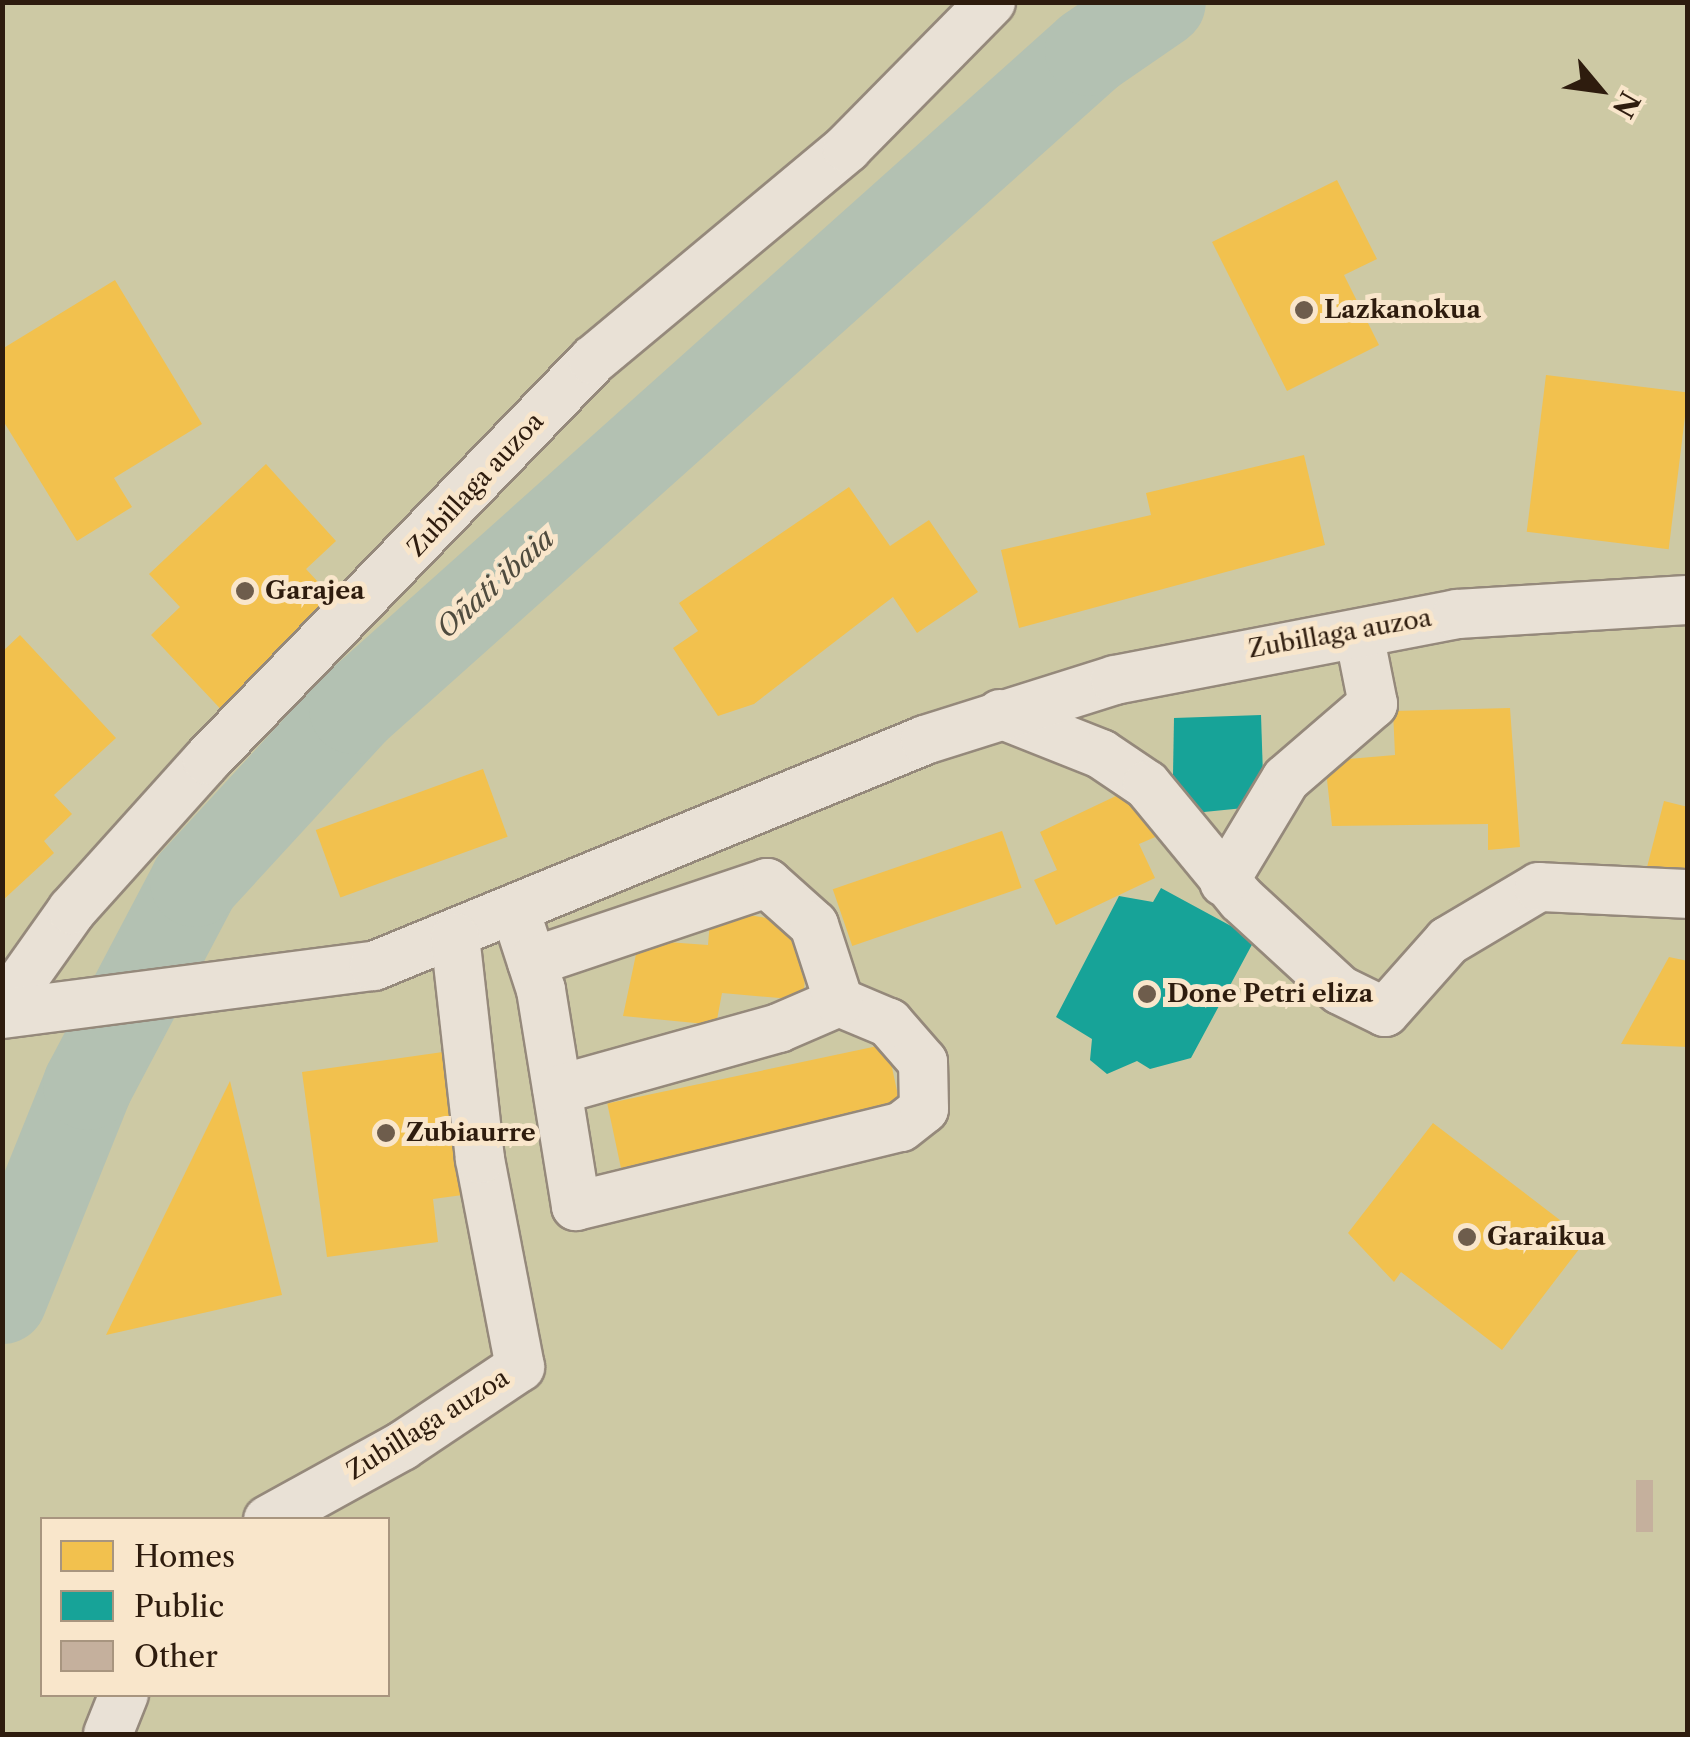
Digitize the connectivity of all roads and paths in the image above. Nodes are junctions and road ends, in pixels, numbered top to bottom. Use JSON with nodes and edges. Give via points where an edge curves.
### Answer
{"nodes":[{"id":1,"x":991,"y":2,"type":"edge"},
{"id":2,"x":1688,"y":600,"type":"edge"},
{"id":3,"x":1363,"y":654,"type":"dead end"},
{"id":4,"x":1000,"y":714,"type":"junction"},
{"id":5,"x":1224,"y":882,"type":"junction"},
{"id":6,"x":1688,"y":894,"type":"edge"},
{"id":7,"x":516,"y":912,"type":"junction"},
{"id":8,"x":456,"y":937,"type":"junction"},
{"id":9,"x":532,"y":962,"type":"junction"},
{"id":10,"x":838,"y":1002,"type":"junction"},
{"id":11,"x":2,"y":1012,"type":"edge"},
{"id":12,"x":557,"y":1090,"type":"junction"},
{"id":13,"x":273,"y":1517,"type":"edge"},
{"id":14,"x":123,"y":1697,"type":"edge"},
{"id":15,"x":108,"y":1734,"type":"edge"}],
"edges":[{"from":1,"to":11,"type":"street","name":"Zubillaga auzoa","via":[[847,148],[593,360],[207,760],[72,910]]},
{"from":2,"to":4,"type":"street","name":"Zubillaga auzoa","via":[[1360,628]]},
{"from":3,"to":5,"type":"street","via":[[1373,704],[1286,779]]},
{"from":4,"to":5,"type":"street","via":[[1101,754],[1146,784]]},
{"from":4,"to":7,"type":"street","name":"Zubillaga auzoa"},
{"from":5,"to":6,"type":"street","via":[[1340,990],[1385,1012],[1448,941],[1538,887]]},
{"from":7,"to":8,"type":"street","name":"Zubillaga auzoa"},
{"from":7,"to":9,"type":"street"},
{"from":8,"to":11,"type":"street","name":"Zubillaga auzoa","via":[[374,966]]},
{"from":8,"to":13,"type":"street","name":"Zubillaga auzoa","via":[[477,1142],[520,1366],[402,1446]]},
{"from":9,"to":10,"type":"street","via":[[768,882],[814,925]]},
{"from":9,"to":12,"type":"street"},
{"from":10,"to":12,"type":"street","via":[[779,1028]]},
{"from":10,"to":12,"type":"street","via":[[889,1024],[923,1062],[924,1108],[901,1128],[576,1206]]},
{"from":14,"to":15,"type":"street"}]}
